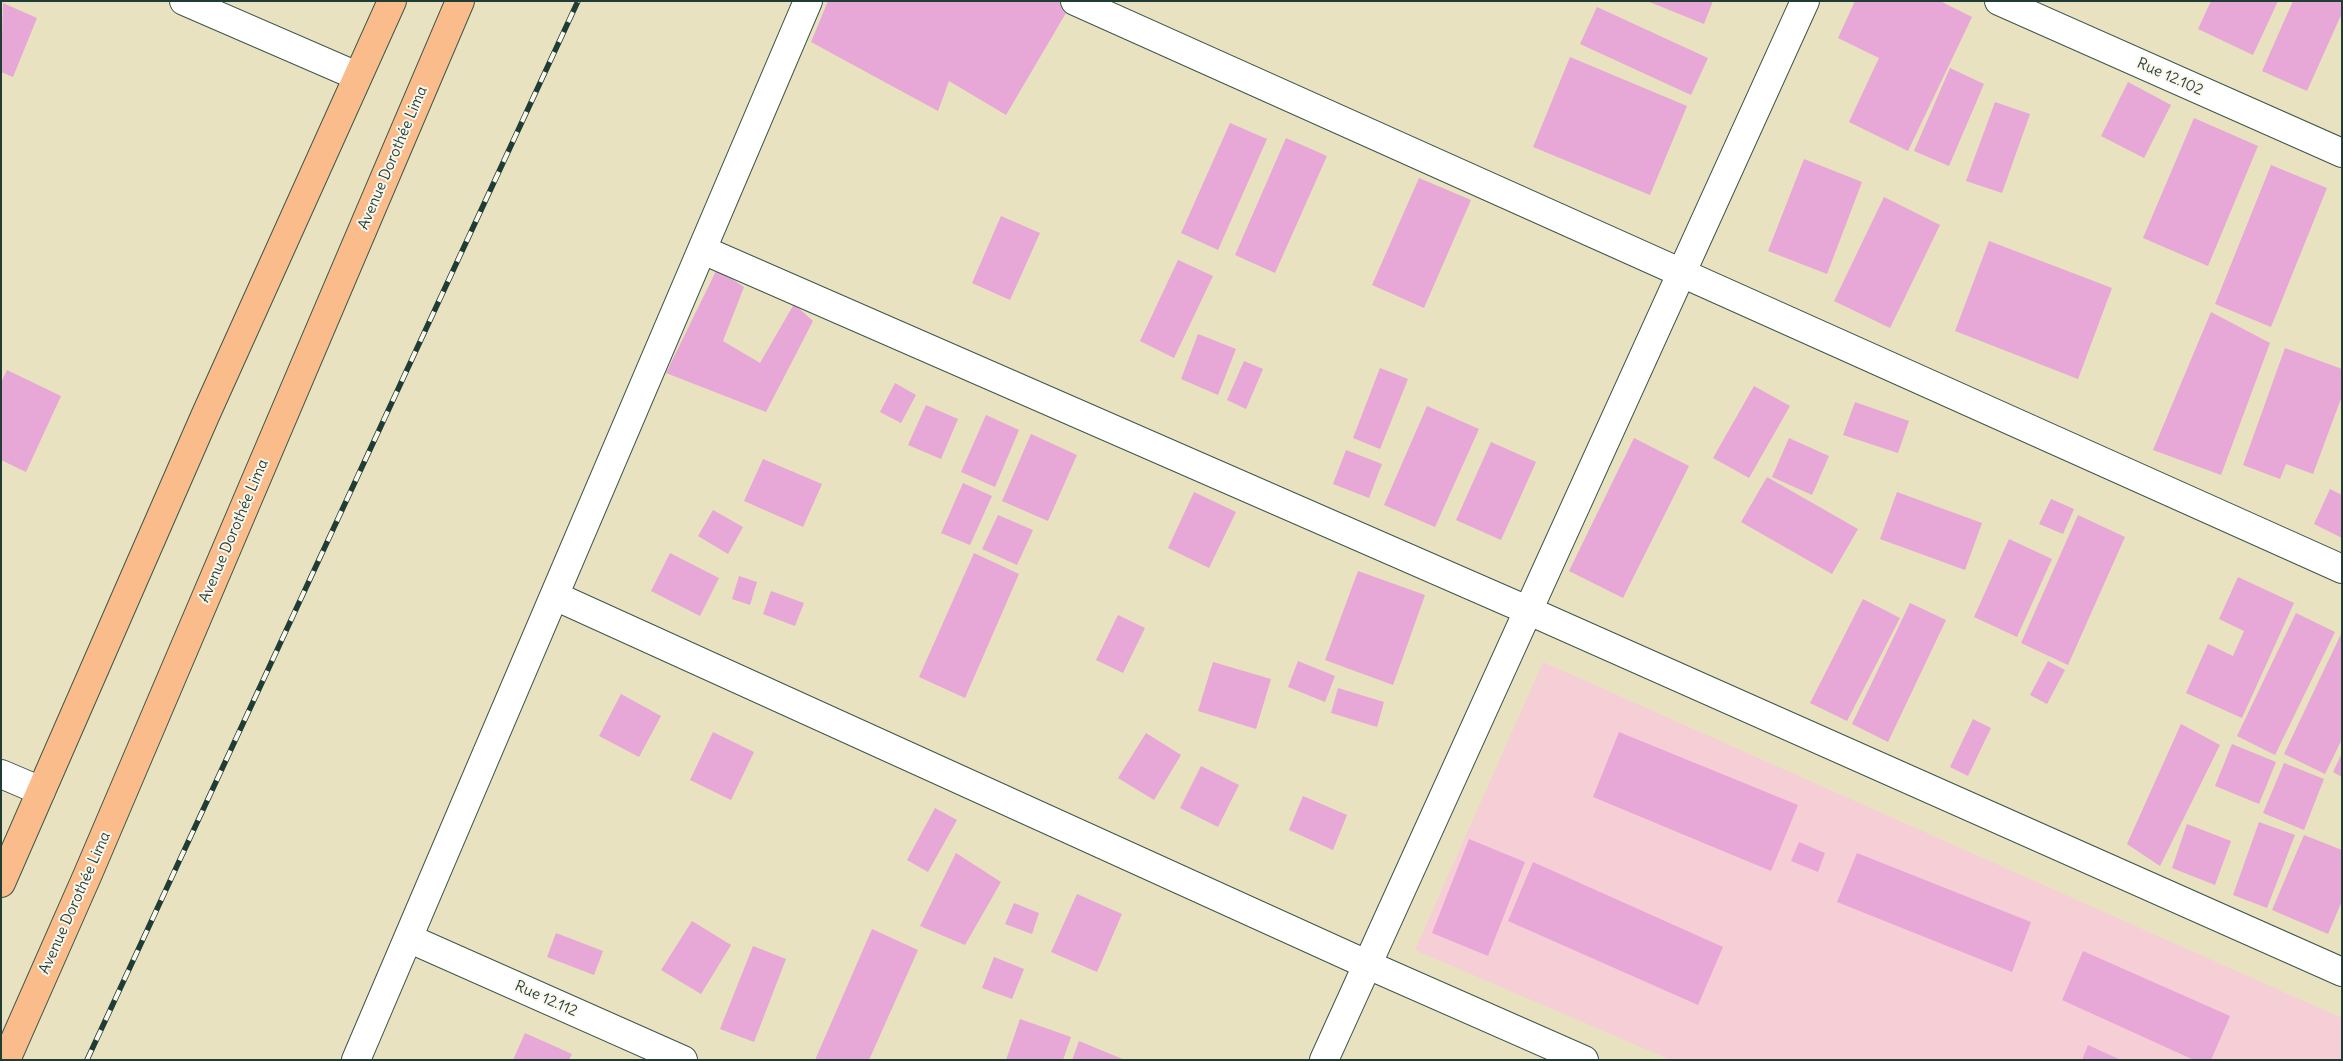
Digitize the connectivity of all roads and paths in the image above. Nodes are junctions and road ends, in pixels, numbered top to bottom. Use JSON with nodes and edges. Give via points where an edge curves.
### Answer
{"nodes":[{"id":1,"x":184,"y":1,"type":"edge"},
{"id":2,"x":392,"y":1,"type":"edge"},
{"id":3,"x":460,"y":1,"type":"edge"},
{"id":4,"x":808,"y":1,"type":"edge"},
{"id":5,"x":1075,"y":1,"type":"edge"},
{"id":6,"x":1805,"y":1,"type":"edge"},
{"id":7,"x":1999,"y":1,"type":"edge"},
{"id":8,"x":357,"y":76,"type":"junction"},
{"id":9,"x":2342,"y":153,"type":"edge"},
{"id":10,"x":703,"y":250,"type":"junction"},
{"id":11,"x":1682,"y":273,"type":"junction"},
{"id":12,"x":2342,"y":569,"type":"edge"},
{"id":13,"x":555,"y":596,"type":"junction"},
{"id":14,"x":1528,"y":610,"type":"junction"},
{"id":15,"x":1,"y":774,"type":"edge"},
{"id":16,"x":41,"y":791,"type":"junction"},
{"id":17,"x":1,"y":883,"type":"edge"},
{"id":18,"x":408,"y":938,"type":"junction"},
{"id":19,"x":1366,"y":964,"type":"junction"},
{"id":20,"x":2342,"y":972,"type":"edge"},
{"id":21,"x":6,"y":1060,"type":"edge"},
{"id":22,"x":356,"y":1060,"type":"edge"},
{"id":23,"x":683,"y":1060,"type":"edge"},
{"id":24,"x":1324,"y":1060,"type":"edge"},
{"id":25,"x":1584,"y":1060,"type":"edge"}],
"edges":[{"from":1,"to":8,"type":"street"},
{"from":2,"to":8,"type":"main road"},
{"from":3,"to":21,"type":"main road","name":"Avenue Dorothée Lima"},
{"from":4,"to":10,"type":"street"},
{"from":5,"to":11,"type":"street"},
{"from":6,"to":11,"type":"street"},
{"from":7,"to":9,"type":"street","name":"Rue 12.102"},
{"from":8,"to":16,"type":"main road"},
{"from":10,"to":13,"type":"street"},
{"from":10,"to":14,"type":"street"},
{"from":11,"to":12,"type":"street"},
{"from":11,"to":14,"type":"street"},
{"from":13,"to":18,"type":"street"},
{"from":13,"to":19,"type":"street"},
{"from":14,"to":19,"type":"street"},
{"from":14,"to":20,"type":"street"},
{"from":15,"to":16,"type":"street"},
{"from":16,"to":17,"type":"main road"},
{"from":18,"to":22,"type":"street"},
{"from":18,"to":23,"type":"street","name":"Rue 12.112"},
{"from":19,"to":24,"type":"street"},
{"from":19,"to":25,"type":"street"}]}
